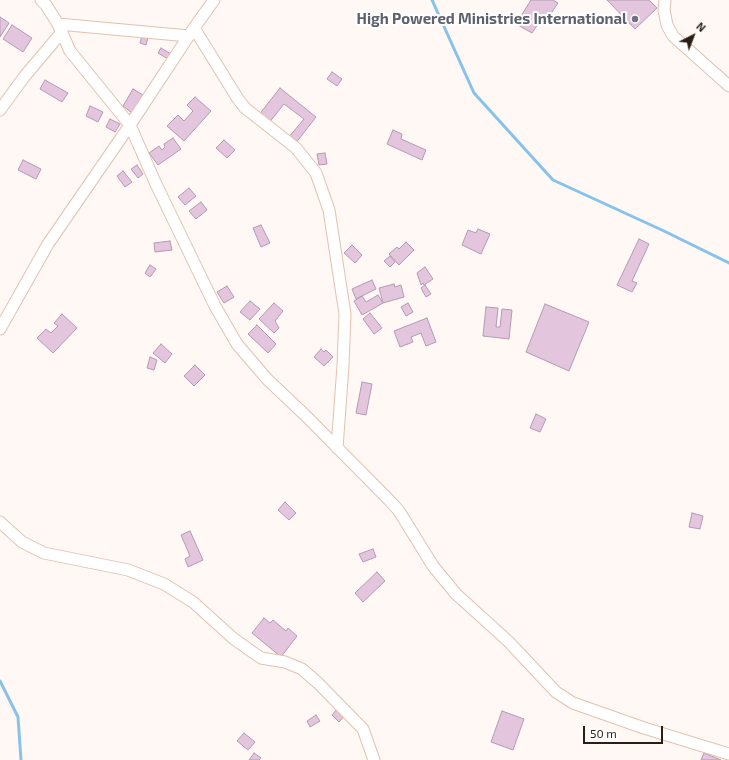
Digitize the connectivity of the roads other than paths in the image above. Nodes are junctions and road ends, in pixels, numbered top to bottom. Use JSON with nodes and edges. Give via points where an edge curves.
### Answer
{"nodes":[{"id":1,"x":41,"y":0,"type":"edge"},
{"id":2,"x":214,"y":0,"type":"edge"},
{"id":3,"x":665,"y":0,"type":"edge"},
{"id":4,"x":60,"y":28,"type":"junction"},
{"id":5,"x":191,"y":32,"type":"junction"},
{"id":6,"x":729,"y":86,"type":"edge"},
{"id":7,"x":0,"y":110,"type":"edge"},
{"id":8,"x":130,"y":125,"type":"junction"},
{"id":9,"x":0,"y":329,"type":"edge"},
{"id":10,"x":337,"y":448,"type":"junction"},
{"id":11,"x":0,"y":522,"type":"edge"},
{"id":12,"x":729,"y":754,"type":"edge"},
{"id":13,"x":374,"y":760,"type":"edge"}],
"edges":[{"from":1,"to":4,"type":"street"},
{"from":2,"to":5,"type":"street"},
{"from":3,"to":6,"type":"street","via":[[667,25],[673,36]]},
{"from":4,"to":5,"type":"street"},
{"from":4,"to":7,"type":"street"},
{"from":4,"to":8,"type":"street","via":[[70,51]]},
{"from":5,"to":8,"type":"street"},
{"from":5,"to":10,"type":"street","via":[[245,108],[296,148],[316,173],[329,210],[345,314]]},
{"from":8,"to":9,"type":"street","via":[[48,244]]},
{"from":8,"to":10,"type":"street","via":[[214,306],[237,344],[267,379]]},
{"from":10,"to":12,"type":"street","via":[[399,512],[433,566],[456,594],[508,641],[556,692],[573,703]]},
{"from":11,"to":13,"type":"street","via":[[22,542],[44,553],[128,570],[164,584],[193,602],[234,639],[261,658],[285,662],[302,669],[363,729]]}]}
